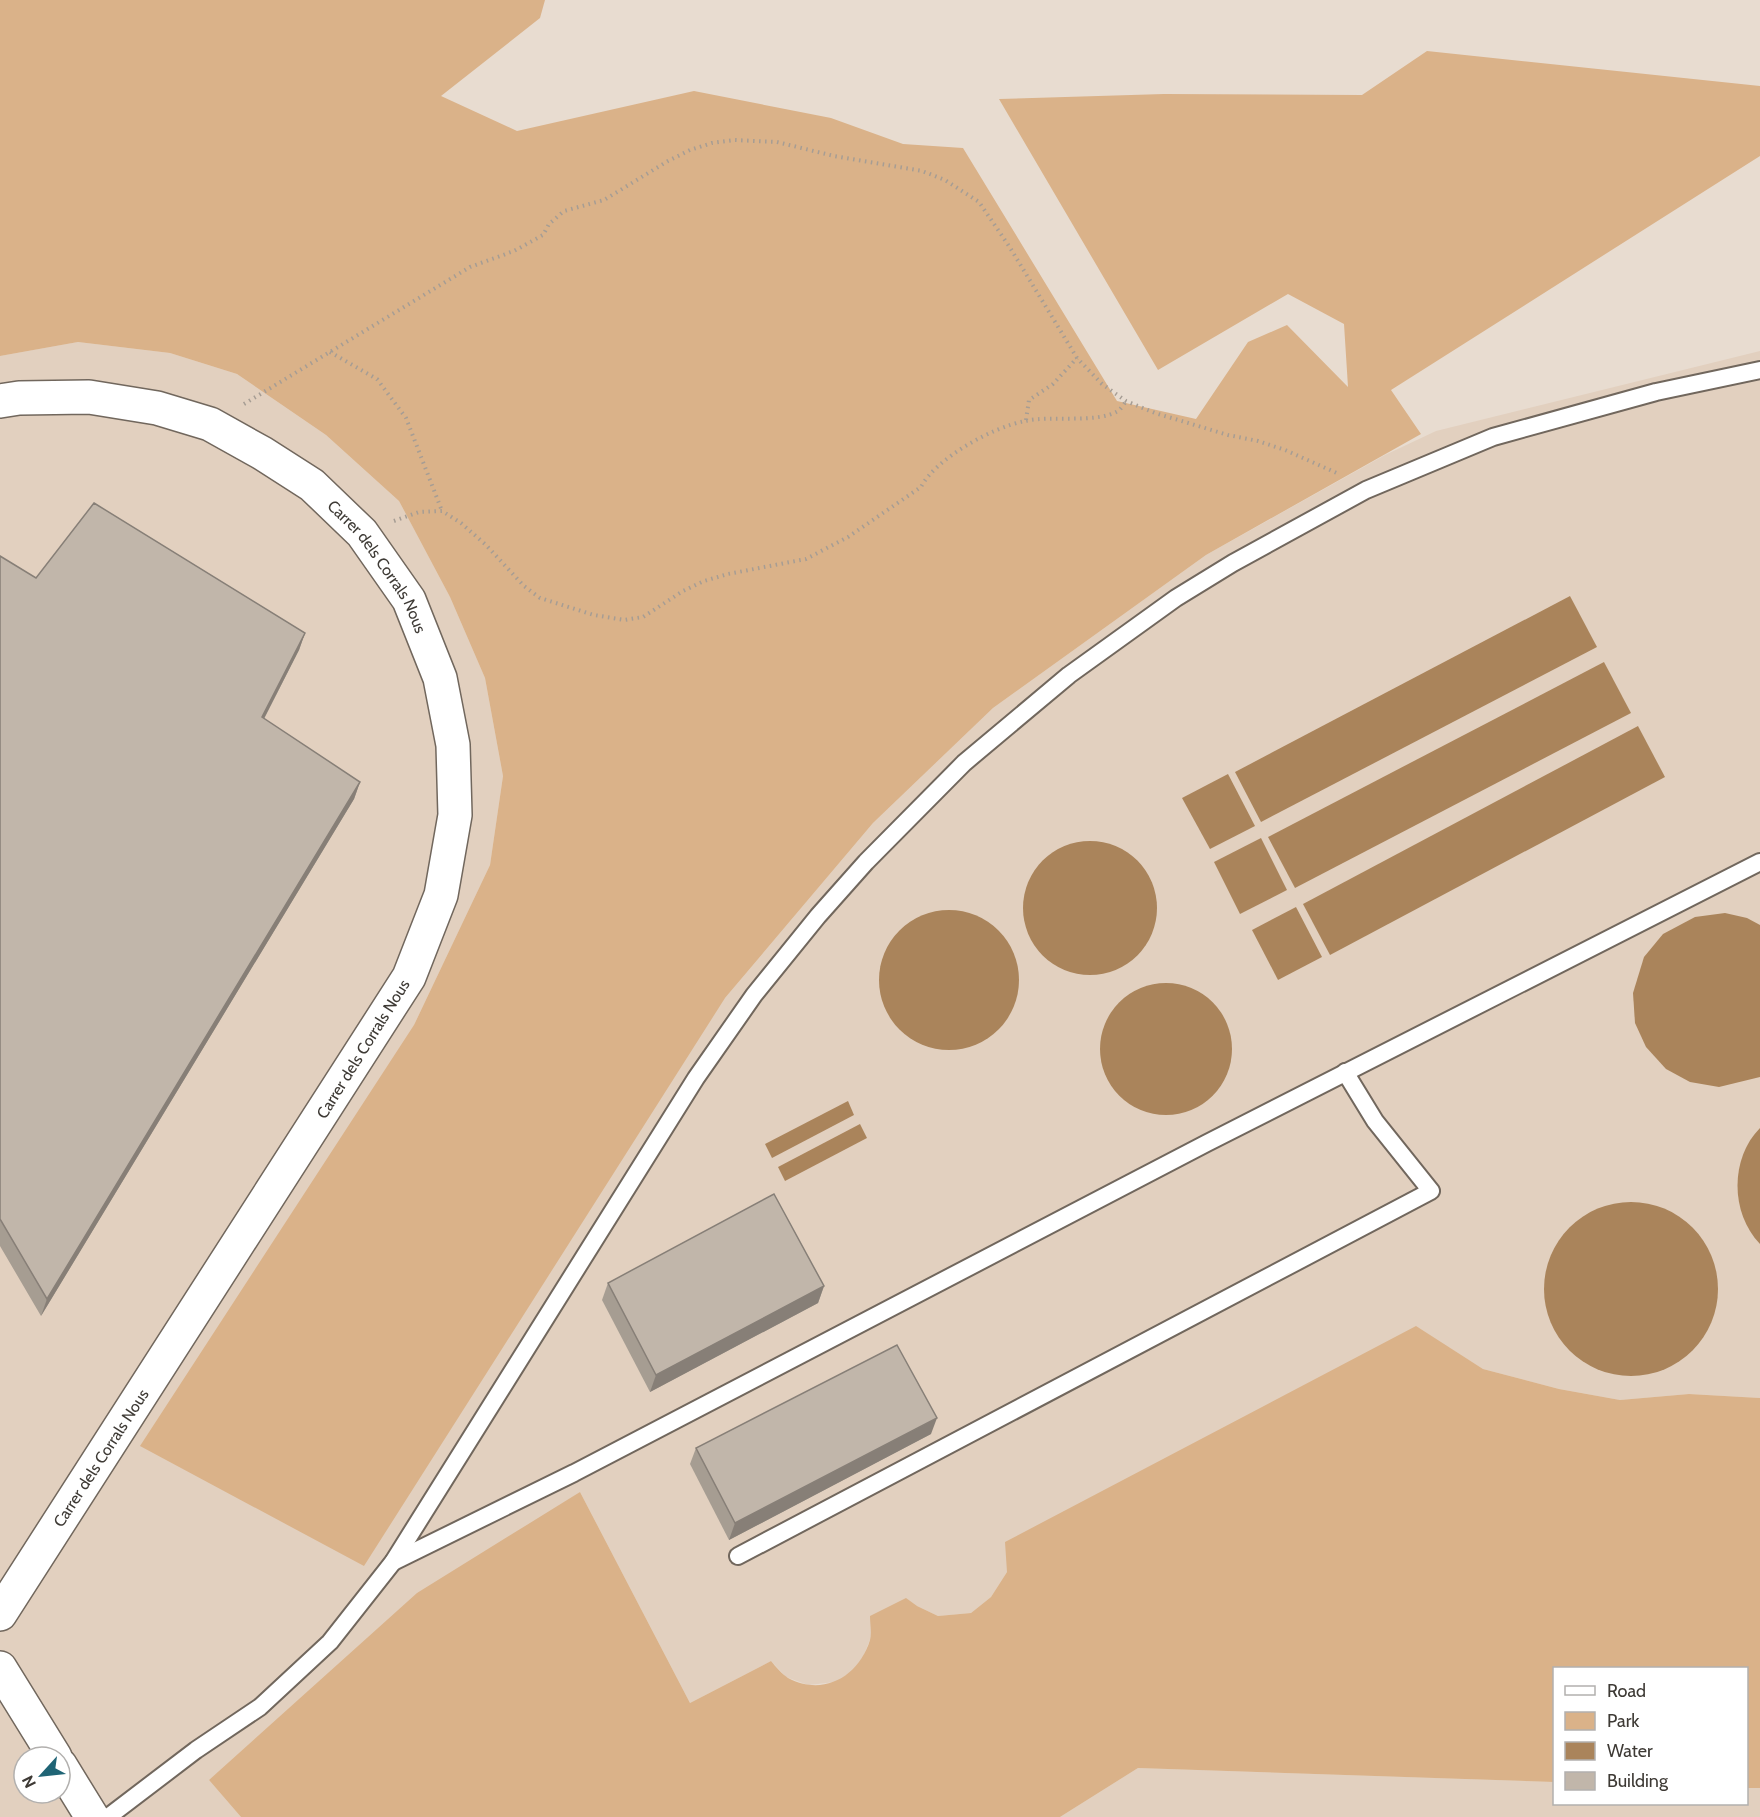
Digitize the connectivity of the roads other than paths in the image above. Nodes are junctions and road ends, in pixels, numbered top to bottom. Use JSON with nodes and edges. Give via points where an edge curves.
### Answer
{"nodes":[{"id":1,"x":1760,"y":370,"type":"edge"},
{"id":2,"x":0,"y":401,"type":"edge"},
{"id":3,"x":1760,"y":862,"type":"edge"},
{"id":4,"x":1345,"y":1072,"type":"junction"},
{"id":5,"x":738,"y":1556,"type":"dead end"},
{"id":6,"x":393,"y":1562,"type":"junction"},
{"id":7,"x":0,"y":1614,"type":"edge"},
{"id":8,"x":0,"y":1668,"type":"edge"},
{"id":9,"x":48,"y":1745,"type":"edge"},
{"id":10,"x":72,"y":1784,"type":"edge"},
{"id":11,"x":92,"y":1817,"type":"edge"},
{"id":12,"x":108,"y":1817,"type":"edge"}],
"edges":[{"from":1,"to":6,"type":"lane","via":[[1656,392],[1493,436],[1366,490],[1185,592],[1069,675],[964,763],[866,862],[754,995],[696,1078]]},
{"from":2,"to":7,"type":"street","name":"Carrer dels Corrals Nous","via":[[88,397],[157,408],[210,424],[312,485],[362,533],[409,600],[440,678],[453,745],[455,815],[441,895],[409,977]]},
{"from":3,"to":4,"type":"lane"},
{"from":4,"to":5,"type":"lane","via":[[1374,1121],[1431,1191]]},
{"from":4,"to":6,"type":"lane","via":[[574,1473]]},
{"from":6,"to":12,"type":"lane","via":[[330,1642],[260,1707]]},
{"from":8,"to":9,"type":"street"},
{"from":10,"to":11,"type":"street"}]}
